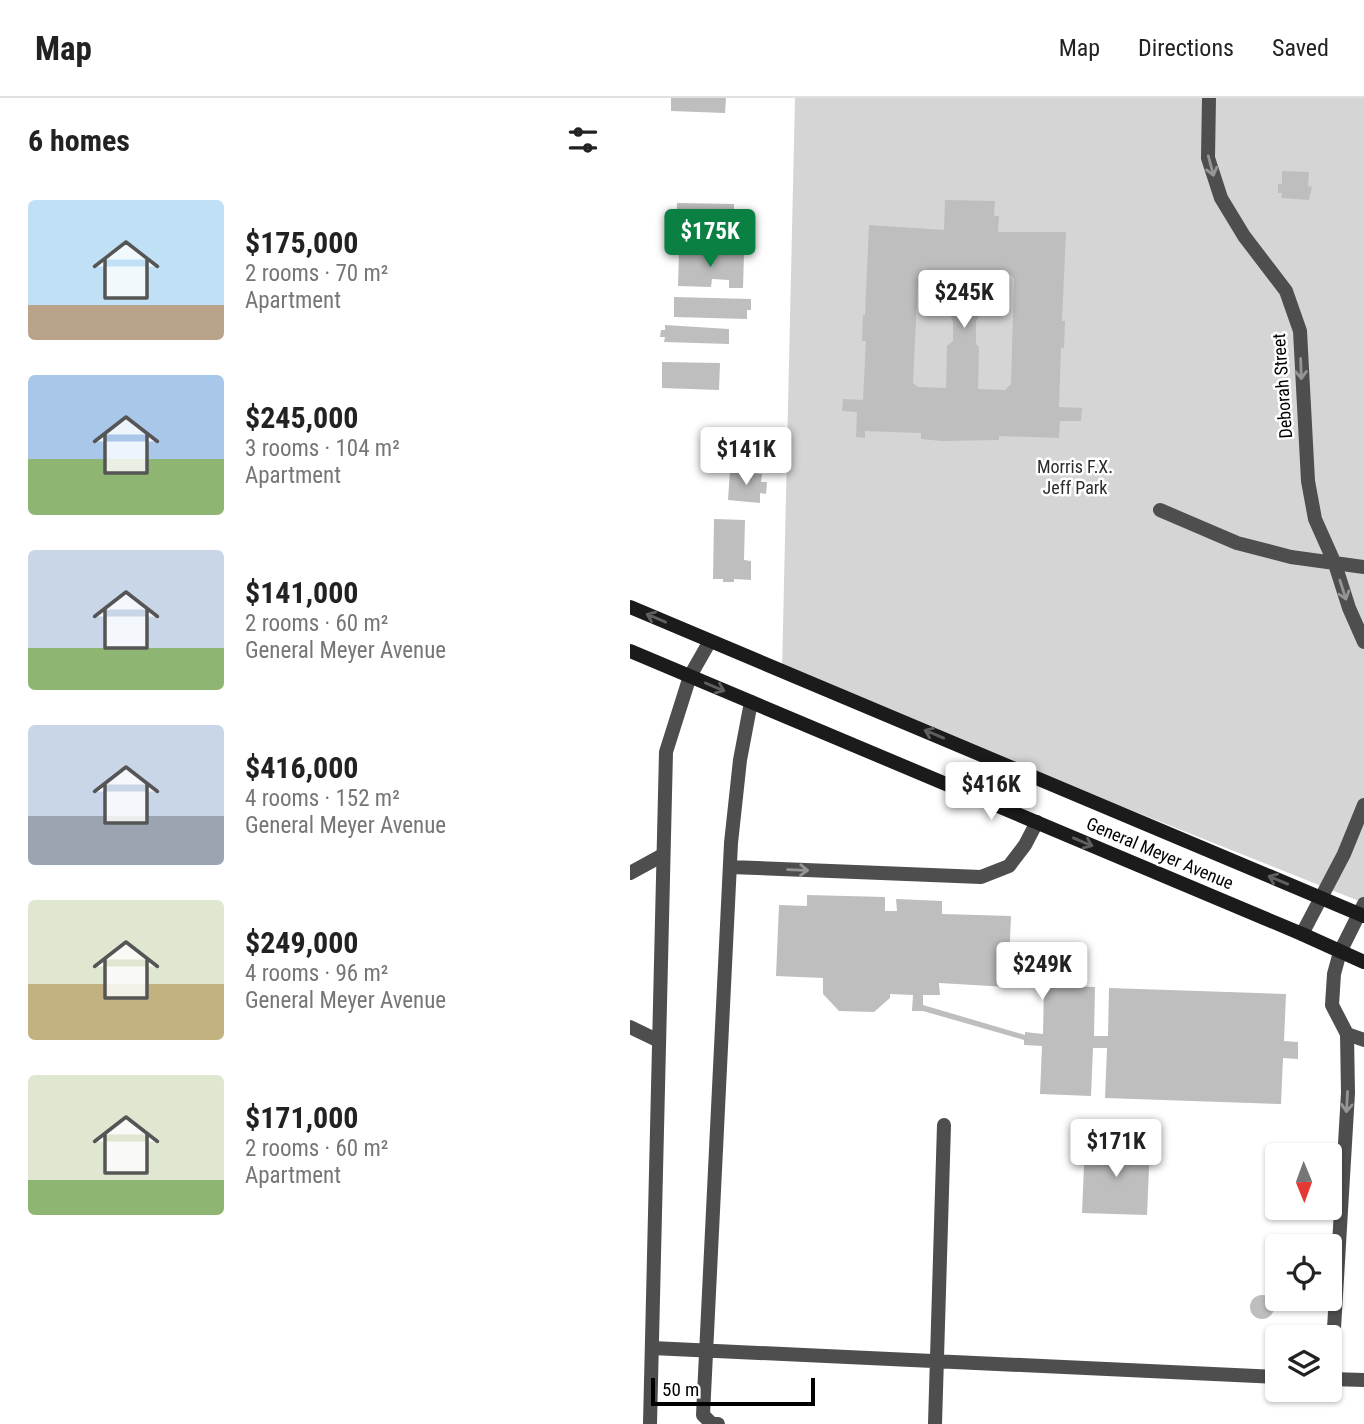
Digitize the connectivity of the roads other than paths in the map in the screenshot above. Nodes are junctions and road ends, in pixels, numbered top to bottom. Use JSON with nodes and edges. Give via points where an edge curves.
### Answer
{"nodes":[{"id":1,"x":1209,"y":98,"type":"edge"},
{"id":2,"x":1160,"y":510,"type":"dead end"},
{"id":3,"x":1335,"y":564,"type":"junction"},
{"id":4,"x":1364,"y":567,"type":"edge"},
{"id":5,"x":630,"y":607,"type":"edge"},
{"id":6,"x":710,"y":641,"type":"junction"},
{"id":7,"x":1364,"y":642,"type":"edge"},
{"id":8,"x":630,"y":651,"type":"edge"},
{"id":9,"x":690,"y":676,"type":"junction"},
{"id":10,"x":751,"y":702,"type":"junction"},
{"id":11,"x":1364,"y":805,"type":"edge"},
{"id":12,"x":1037,"y":822,"type":"junction"},
{"id":13,"x":663,"y":855,"type":"junction"},
{"id":14,"x":730,"y":867,"type":"junction"},
{"id":15,"x":630,"y":873,"type":"edge"},
{"id":16,"x":1321,"y":899,"type":"junction"},
{"id":17,"x":1362,"y":911,"type":"edge"},
{"id":18,"x":1302,"y":933,"type":"junction"},
{"id":19,"x":1340,"y":952,"type":"junction"},
{"id":20,"x":1364,"y":962,"type":"edge"},
{"id":21,"x":630,"y":1027,"type":"edge"},
{"id":22,"x":1347,"y":1034,"type":"junction"},
{"id":23,"x":1364,"y":1040,"type":"edge"},
{"id":24,"x":659,"y":1041,"type":"junction"},
{"id":25,"x":944,"y":1125,"type":"dead end"},
{"id":26,"x":1333,"y":1325,"type":"edge"},
{"id":27,"x":652,"y":1348,"type":"junction"},
{"id":28,"x":706,"y":1350,"type":"junction"},
{"id":29,"x":937,"y":1362,"type":"junction"},
{"id":30,"x":1265,"y":1376,"type":"edge"},
{"id":31,"x":1342,"y":1379,"type":"edge"},
{"id":32,"x":1364,"y":1380,"type":"edge"},
{"id":33,"x":650,"y":1424,"type":"edge"},
{"id":34,"x":718,"y":1424,"type":"edge"},
{"id":35,"x":935,"y":1424,"type":"edge"}],
"edges":[{"from":1,"to":3,"type":"street","name":"Deborah Street","one_way":true,"via":[[1208,158],[1221,198],[1286,291],[1300,331],[1308,481],[1315,519]]},
{"from":2,"to":3,"type":"street","via":[[1237,543]]},
{"from":3,"to":4,"type":"street"},
{"from":3,"to":7,"type":"street","name":"Deborah Street","one_way":true},
{"from":6,"to":5,"type":"main road","name":"General Meyer Avenue","one_way":true},
{"from":6,"to":9,"type":"street"},
{"from":16,"to":6,"type":"main road","name":"General Meyer Avenue","one_way":true},
{"from":8,"to":9,"type":"main road","name":"General Meyer Avenue"},
{"from":9,"to":10,"type":"main road","name":"General Meyer Avenue","one_way":true},
{"from":9,"to":13,"type":"street","via":[[666,751]]},
{"from":10,"to":12,"type":"main road","name":"General Meyer Avenue"},
{"from":10,"to":14,"type":"street","via":[[740,760]]},
{"from":11,"to":16,"type":"street"},
{"from":14,"to":12,"type":"street","one_way":true,"via":[[981,877],[1009,866]]},
{"from":12,"to":18,"type":"main road","name":"General Meyer Avenue","one_way":true},
{"from":13,"to":15,"type":"street"},
{"from":13,"to":24,"type":"street"},
{"from":14,"to":28,"type":"street"},
{"from":16,"to":17,"type":"main road","name":"General Meyer Avenue"},
{"from":16,"to":18,"type":"street"},
{"from":17,"to":19,"type":"street"},
{"from":18,"to":19,"type":"main road","name":"General Meyer Avenue"},
{"from":19,"to":20,"type":"main road","name":"General Meyer Avenue"},
{"from":19,"to":22,"type":"street","via":[[1332,1005]]},
{"from":21,"to":24,"type":"street"},
{"from":22,"to":23,"type":"street"},
{"from":22,"to":26,"type":"street","one_way":true,"via":[[1348,1093]]},
{"from":24,"to":27,"type":"street"},
{"from":25,"to":29,"type":"street"},
{"from":27,"to":28,"type":"street"},
{"from":27,"to":33,"type":"street"},
{"from":28,"to":29,"type":"street"},
{"from":28,"to":34,"type":"street","via":[[703,1415]]},
{"from":29,"to":30,"type":"street"},
{"from":29,"to":35,"type":"street"},
{"from":31,"to":32,"type":"street"}]}
